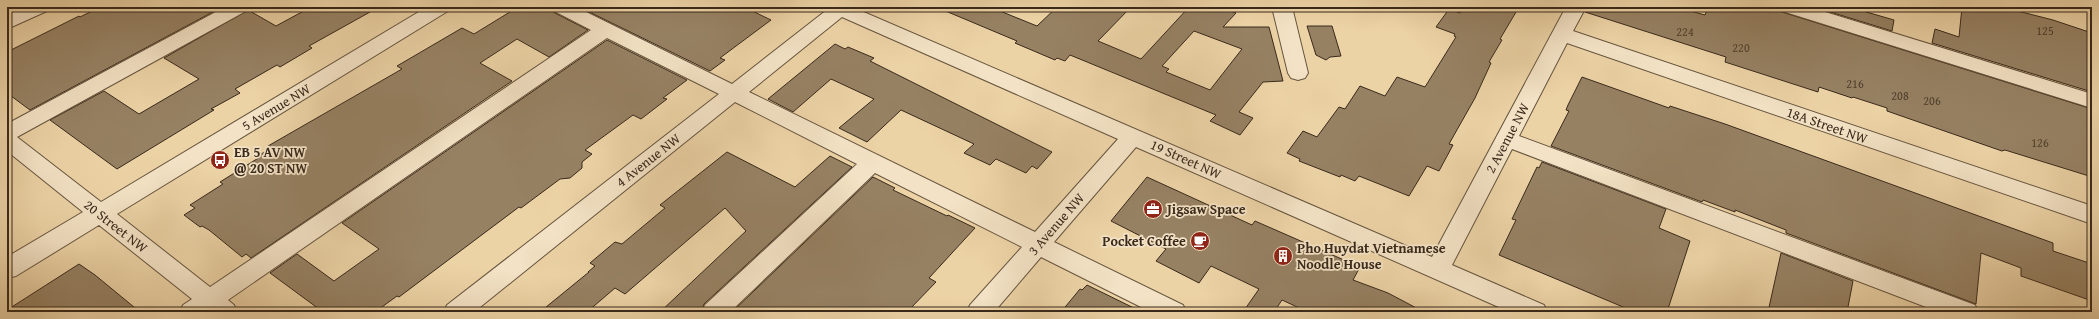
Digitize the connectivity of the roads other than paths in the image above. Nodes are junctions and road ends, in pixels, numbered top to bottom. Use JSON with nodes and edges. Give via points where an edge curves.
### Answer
{"nodes":[{"id":1,"x":40,"y":7,"type":"edge"},
{"id":2,"x":239,"y":7,"type":"edge"},
{"id":3,"x":441,"y":7,"type":"edge"},
{"id":4,"x":561,"y":7,"type":"edge"},
{"id":5,"x":1282,"y":7,"type":"edge"},
{"id":6,"x":1576,"y":7,"type":"edge"},
{"id":7,"x":1789,"y":7,"type":"edge"},
{"id":8,"x":838,"y":8,"type":"edge"},
{"id":9,"x":7,"y":23,"type":"edge"},
{"id":10,"x":606,"y":29,"type":"junction"},
{"id":11,"x":1562,"y":34,"type":"junction"},
{"id":12,"x":1298,"y":73,"type":"dead end"},
{"id":13,"x":733,"y":93,"type":"junction"},
{"id":14,"x":2092,"y":101,"type":"edge"},
{"id":15,"x":7,"y":132,"type":"edge"},
{"id":16,"x":1133,"y":136,"type":"junction"},
{"id":17,"x":1506,"y":139,"type":"junction"},
{"id":18,"x":7,"y":140,"type":"edge"},
{"id":19,"x":872,"y":162,"type":"junction"},
{"id":20,"x":100,"y":213,"type":"junction"},
{"id":21,"x":2092,"y":215,"type":"edge"},
{"id":22,"x":1038,"y":244,"type":"junction"},
{"id":23,"x":7,"y":269,"type":"edge"},
{"id":24,"x":1438,"y":269,"type":"junction"},
{"id":25,"x":1504,"y":306,"type":"edge"},
{"id":26,"x":209,"y":308,"type":"edge"},
{"id":27,"x":456,"y":312,"type":"edge"},
{"id":28,"x":714,"y":312,"type":"edge"},
{"id":29,"x":979,"y":312,"type":"edge"},
{"id":30,"x":1174,"y":312,"type":"edge"},
{"id":31,"x":1535,"y":312,"type":"edge"},
{"id":32,"x":1966,"y":312,"type":"edge"}],
"edges":[{"from":1,"to":9,"type":"street"},
{"from":2,"to":15,"type":"street"},
{"from":3,"to":20,"type":"street","name":"5 Avenue NW"},
{"from":4,"to":10,"type":"street"},
{"from":5,"to":12,"type":"street"},
{"from":6,"to":11,"type":"street","name":"2 Avenue NW"},
{"from":7,"to":14,"type":"street"},
{"from":8,"to":13,"type":"street","name":"4 Avenue NW"},
{"from":8,"to":16,"type":"street","name":"19 Street NW"},
{"from":10,"to":13,"type":"street"},
{"from":10,"to":26,"type":"street"},
{"from":11,"to":17,"type":"street","name":"2 Avenue NW"},
{"from":11,"to":21,"type":"street","name":"18A Street NW"},
{"from":13,"to":19,"type":"street"},
{"from":13,"to":27,"type":"street","name":"4 Avenue NW"},
{"from":16,"to":22,"type":"street","name":"3 Avenue NW"},
{"from":16,"to":24,"type":"street","name":"19 Street NW"},
{"from":17,"to":24,"type":"street","name":"2 Avenue NW"},
{"from":17,"to":32,"type":"street"},
{"from":18,"to":20,"type":"street","name":"20 Street NW"},
{"from":19,"to":22,"type":"street"},
{"from":19,"to":28,"type":"street"},
{"from":20,"to":23,"type":"street","name":"5 Avenue NW"},
{"from":20,"to":26,"type":"street","name":"20 Street NW"},
{"from":22,"to":29,"type":"street","name":"3 Avenue NW"},
{"from":22,"to":30,"type":"street"},
{"from":24,"to":25,"type":"street","name":"19 Street NW"},
{"from":25,"to":31,"type":"street","name":"19 Street NW"}]}
